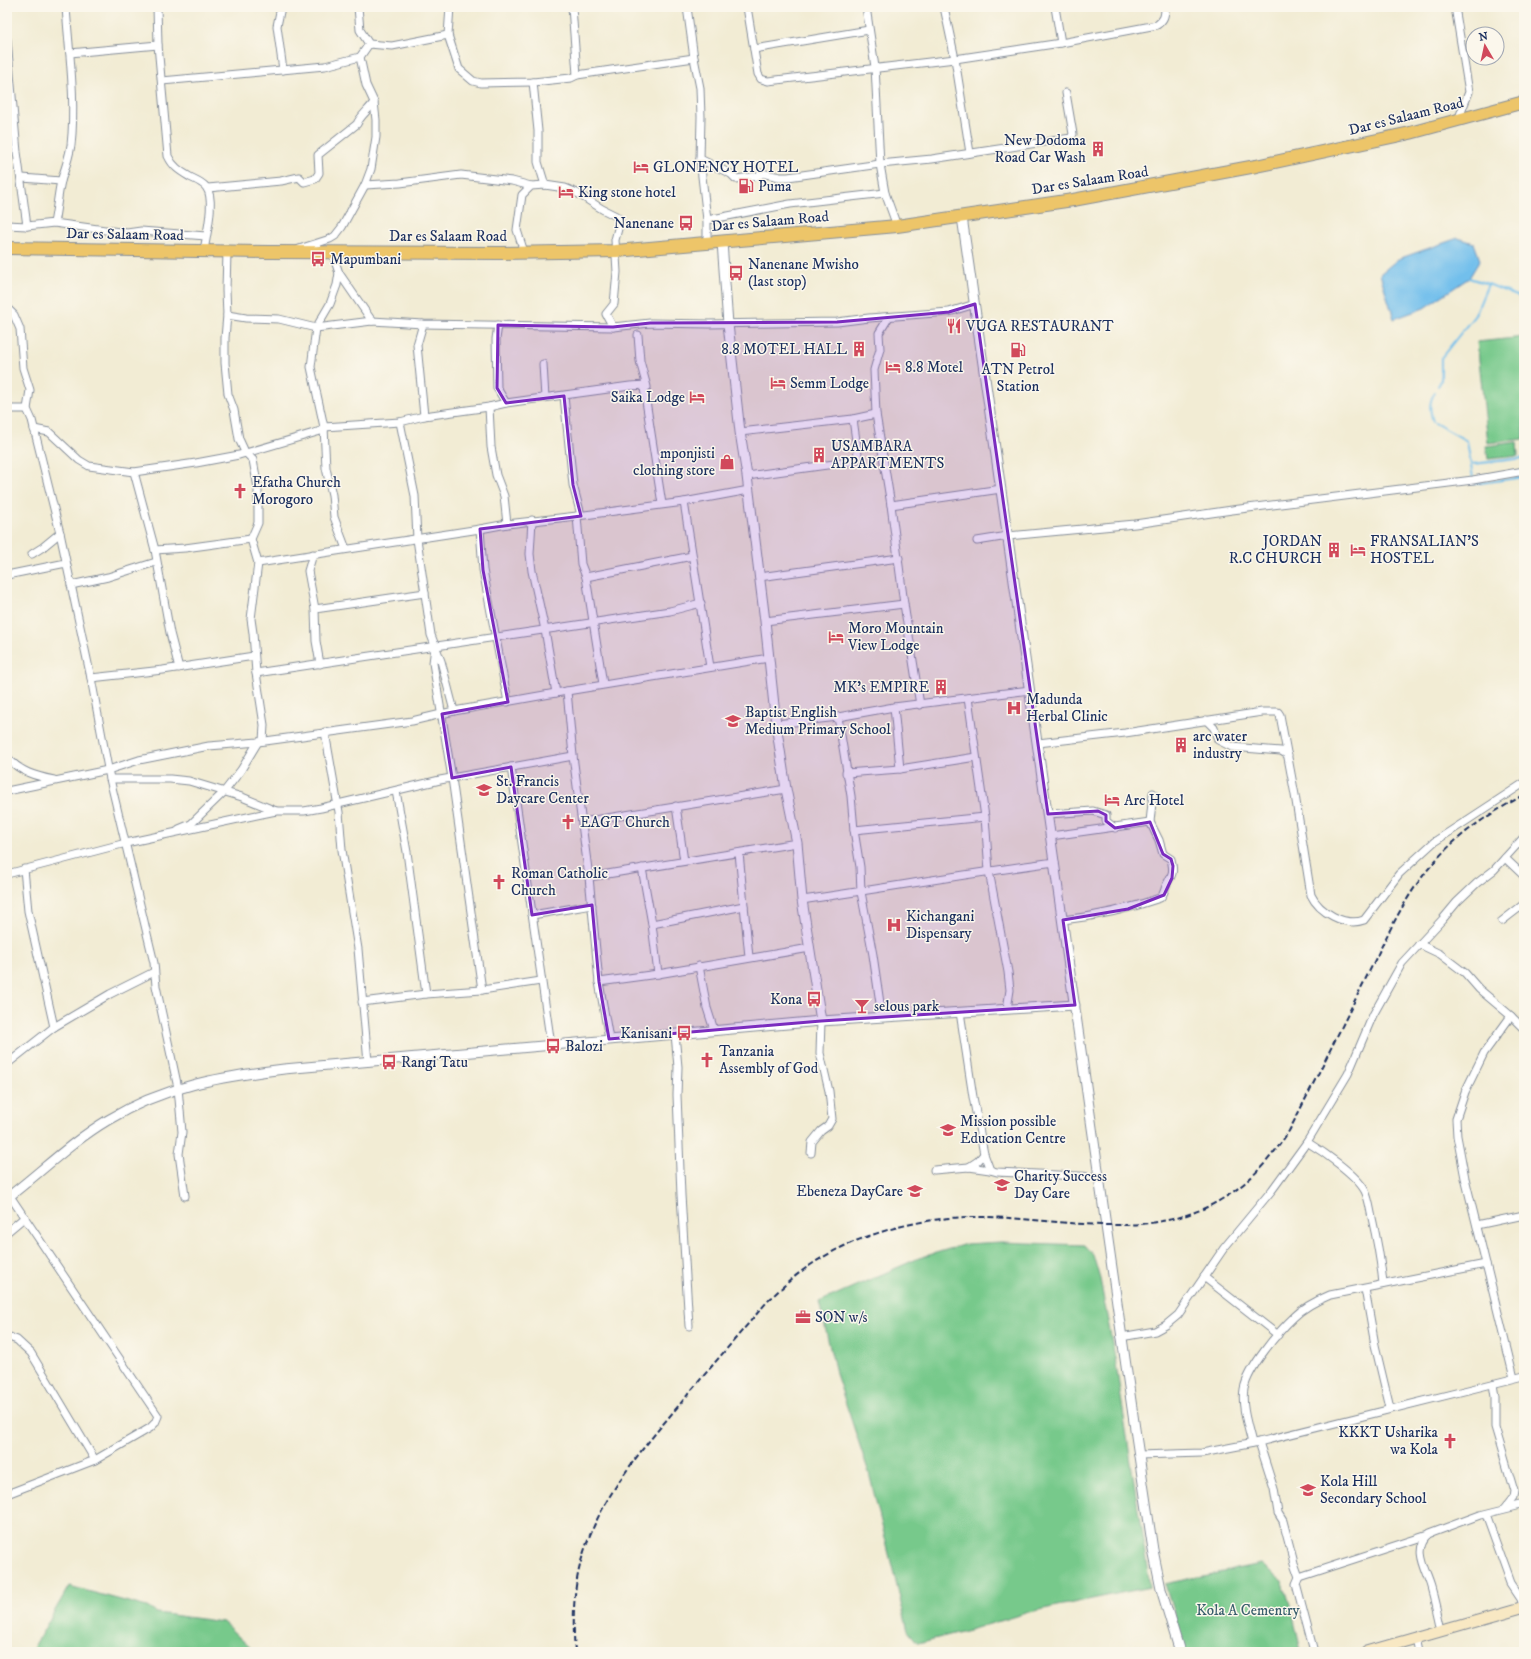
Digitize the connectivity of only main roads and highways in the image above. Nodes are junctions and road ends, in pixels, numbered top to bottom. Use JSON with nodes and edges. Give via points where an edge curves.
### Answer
{"nodes":[{"id":1,"x":1524,"y":102,"type":"edge"},
{"id":2,"x":7,"y":248,"type":"edge"},
{"id":3,"x":1524,"y":1607,"type":"edge"},
{"id":4,"x":1367,"y":1652,"type":"edge"}],
"edges":[{"from":1,"to":2,"type":"highway","name":"Dar es Salaam Road","via":[[1403,134],[1249,168],[1080,198],[897,226],[616,251],[227,252]]},
{"from":3,"to":4,"type":"main road"}]}
